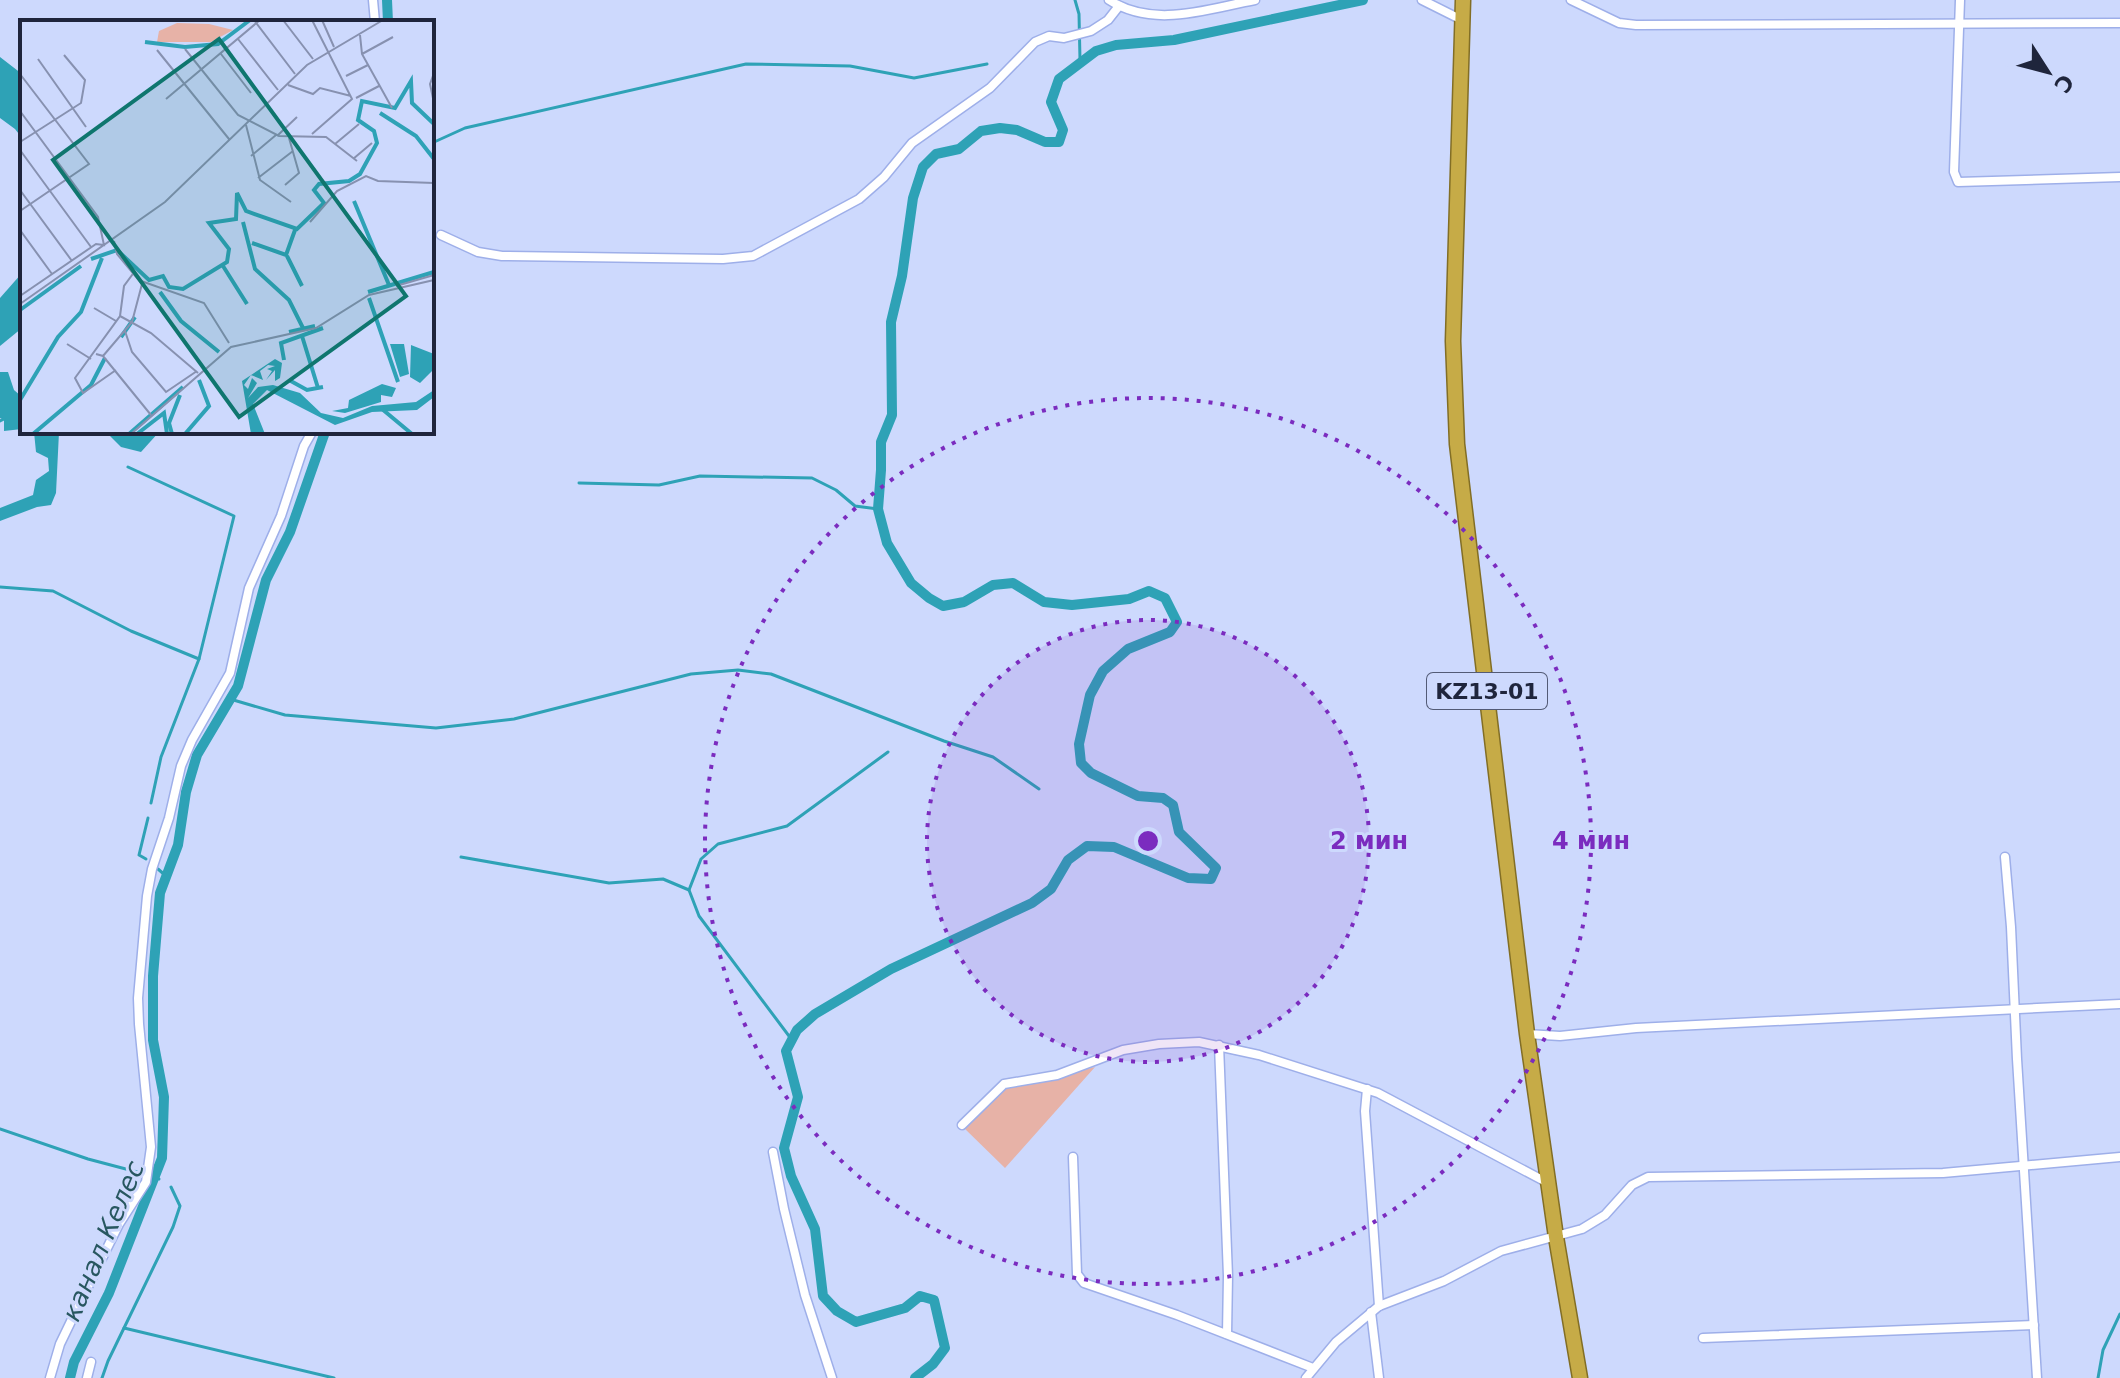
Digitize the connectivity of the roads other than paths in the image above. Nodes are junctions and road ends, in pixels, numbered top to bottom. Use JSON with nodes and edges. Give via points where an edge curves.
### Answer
{"nodes":[{"id":1,"x":373,"y":0,"type":"edge"},
{"id":2,"x":1109,"y":0,"type":"edge"},
{"id":3,"x":1199,"y":0,"type":"edge"},
{"id":4,"x":1255,"y":0,"type":"edge"},
{"id":5,"x":1422,"y":0,"type":"edge"},
{"id":6,"x":1463,"y":0,"type":"edge"},
{"id":7,"x":1571,"y":0,"type":"edge"},
{"id":8,"x":1960,"y":0,"type":"edge"},
{"id":9,"x":1119,"y":6,"type":"junction"},
{"id":10,"x":1202,"y":10,"type":"junction"},
{"id":11,"x":375,"y":20,"type":"edge"},
{"id":12,"x":1462,"y":20,"type":"junction"},
{"id":13,"x":2120,"y":23,"type":"edge"},
{"id":14,"x":1959,"y":24,"type":"junction"},
{"id":15,"x":2120,"y":177,"type":"edge"},
{"id":16,"x":441,"y":235,"type":"dead end"},
{"id":17,"x":311,"y":434,"type":"edge"},
{"id":18,"x":2005,"y":857,"type":"dead end"},
{"id":19,"x":2120,"y":1004,"type":"edge"},
{"id":20,"x":2015,"y":1009,"type":"junction"},
{"id":21,"x":1527,"y":1034,"type":"junction"},
{"id":22,"x":1219,"y":1045,"type":"junction"},
{"id":23,"x":1367,"y":1089,"type":"junction"},
{"id":24,"x":962,"y":1125,"type":"dead end"},
{"id":25,"x":773,"y":1152,"type":"dead end"},
{"id":26,"x":1073,"y":1157,"type":"dead end"},
{"id":27,"x":2120,"y":1157,"type":"edge"},
{"id":28,"x":2023,"y":1165,"type":"junction"},
{"id":29,"x":1549,"y":1184,"type":"junction"},
{"id":30,"x":1556,"y":1237,"type":"junction"},
{"id":31,"x":1375,"y":1309,"type":"junction"},
{"id":32,"x":2034,"y":1325,"type":"junction"},
{"id":33,"x":1227,"y":1334,"type":"junction"},
{"id":34,"x":1703,"y":1338,"type":"dead end"},
{"id":35,"x":91,"y":1362,"type":"dead end"},
{"id":36,"x":1313,"y":1368,"type":"junction"},
{"id":37,"x":50,"y":1378,"type":"edge"},
{"id":38,"x":87,"y":1378,"type":"edge"},
{"id":39,"x":832,"y":1378,"type":"edge"},
{"id":40,"x":1306,"y":1378,"type":"edge"},
{"id":41,"x":1379,"y":1378,"type":"edge"},
{"id":42,"x":1580,"y":1378,"type":"edge"},
{"id":43,"x":2037,"y":1378,"type":"edge"}],
"edges":[{"from":1,"to":11,"type":"street"},
{"from":2,"to":9,"type":"street"},
{"from":3,"to":10,"type":"street"},
{"from":4,"to":10,"type":"street"},
{"from":5,"to":12,"type":"street"},
{"from":6,"to":12,"type":"highway","number":"KZ13-01"},
{"from":7,"to":14,"type":"street","via":[[1619,23],[1636,25]]},
{"from":8,"to":14,"type":"street"},
{"from":9,"to":10,"type":"street","via":[[1169,16]]},
{"from":9,"to":16,"type":"street","via":[[1091,31],[1035,42],[990,88],[912,143],[859,199],[753,256],[502,256],[478,252]]},
{"from":12,"to":21,"type":"highway","number":"KZ13-01","via":[[1453,341],[1457,444]]},
{"from":13,"to":14,"type":"street"},
{"from":14,"to":15,"type":"street","via":[[1954,172],[1958,182]]},
{"from":17,"to":37,"type":"street","via":[[249,588],[230,673],[181,766],[152,869],[138,998],[151,1147],[146,1182],[119,1224],[60,1344]]},
{"from":18,"to":20,"type":"street"},
{"from":19,"to":20,"type":"street"},
{"from":20,"to":21,"type":"street"},
{"from":20,"to":28,"type":"street"},
{"from":21,"to":29,"type":"highway","number":"KZ13-01"},
{"from":22,"to":23,"type":"street"},
{"from":22,"to":24,"type":"street","via":[[1140,1047],[1057,1075],[1013,1081],[997,1089]]},
{"from":22,"to":33,"type":"street"},
{"from":23,"to":29,"type":"street"},
{"from":23,"to":31,"type":"street"},
{"from":25,"to":39,"type":"street","via":[[805,1295]]},
{"from":26,"to":33,"type":"street","via":[[1080,1279]]},
{"from":27,"to":28,"type":"street"},
{"from":28,"to":30,"type":"street","via":[[1943,1173],[1648,1177],[1632,1185],[1605,1215]]},
{"from":28,"to":32,"type":"street"},
{"from":29,"to":30,"type":"highway","number":"KZ13-01"},
{"from":30,"to":31,"type":"street","via":[[1501,1251]]},
{"from":30,"to":42,"type":"highway","number":"KZ13-01"},
{"from":31,"to":36,"type":"street"},
{"from":31,"to":41,"type":"street"},
{"from":32,"to":34,"type":"street"},
{"from":32,"to":43,"type":"street"},
{"from":33,"to":36,"type":"street"},
{"from":35,"to":38,"type":"street"},
{"from":36,"to":40,"type":"street"}]}
